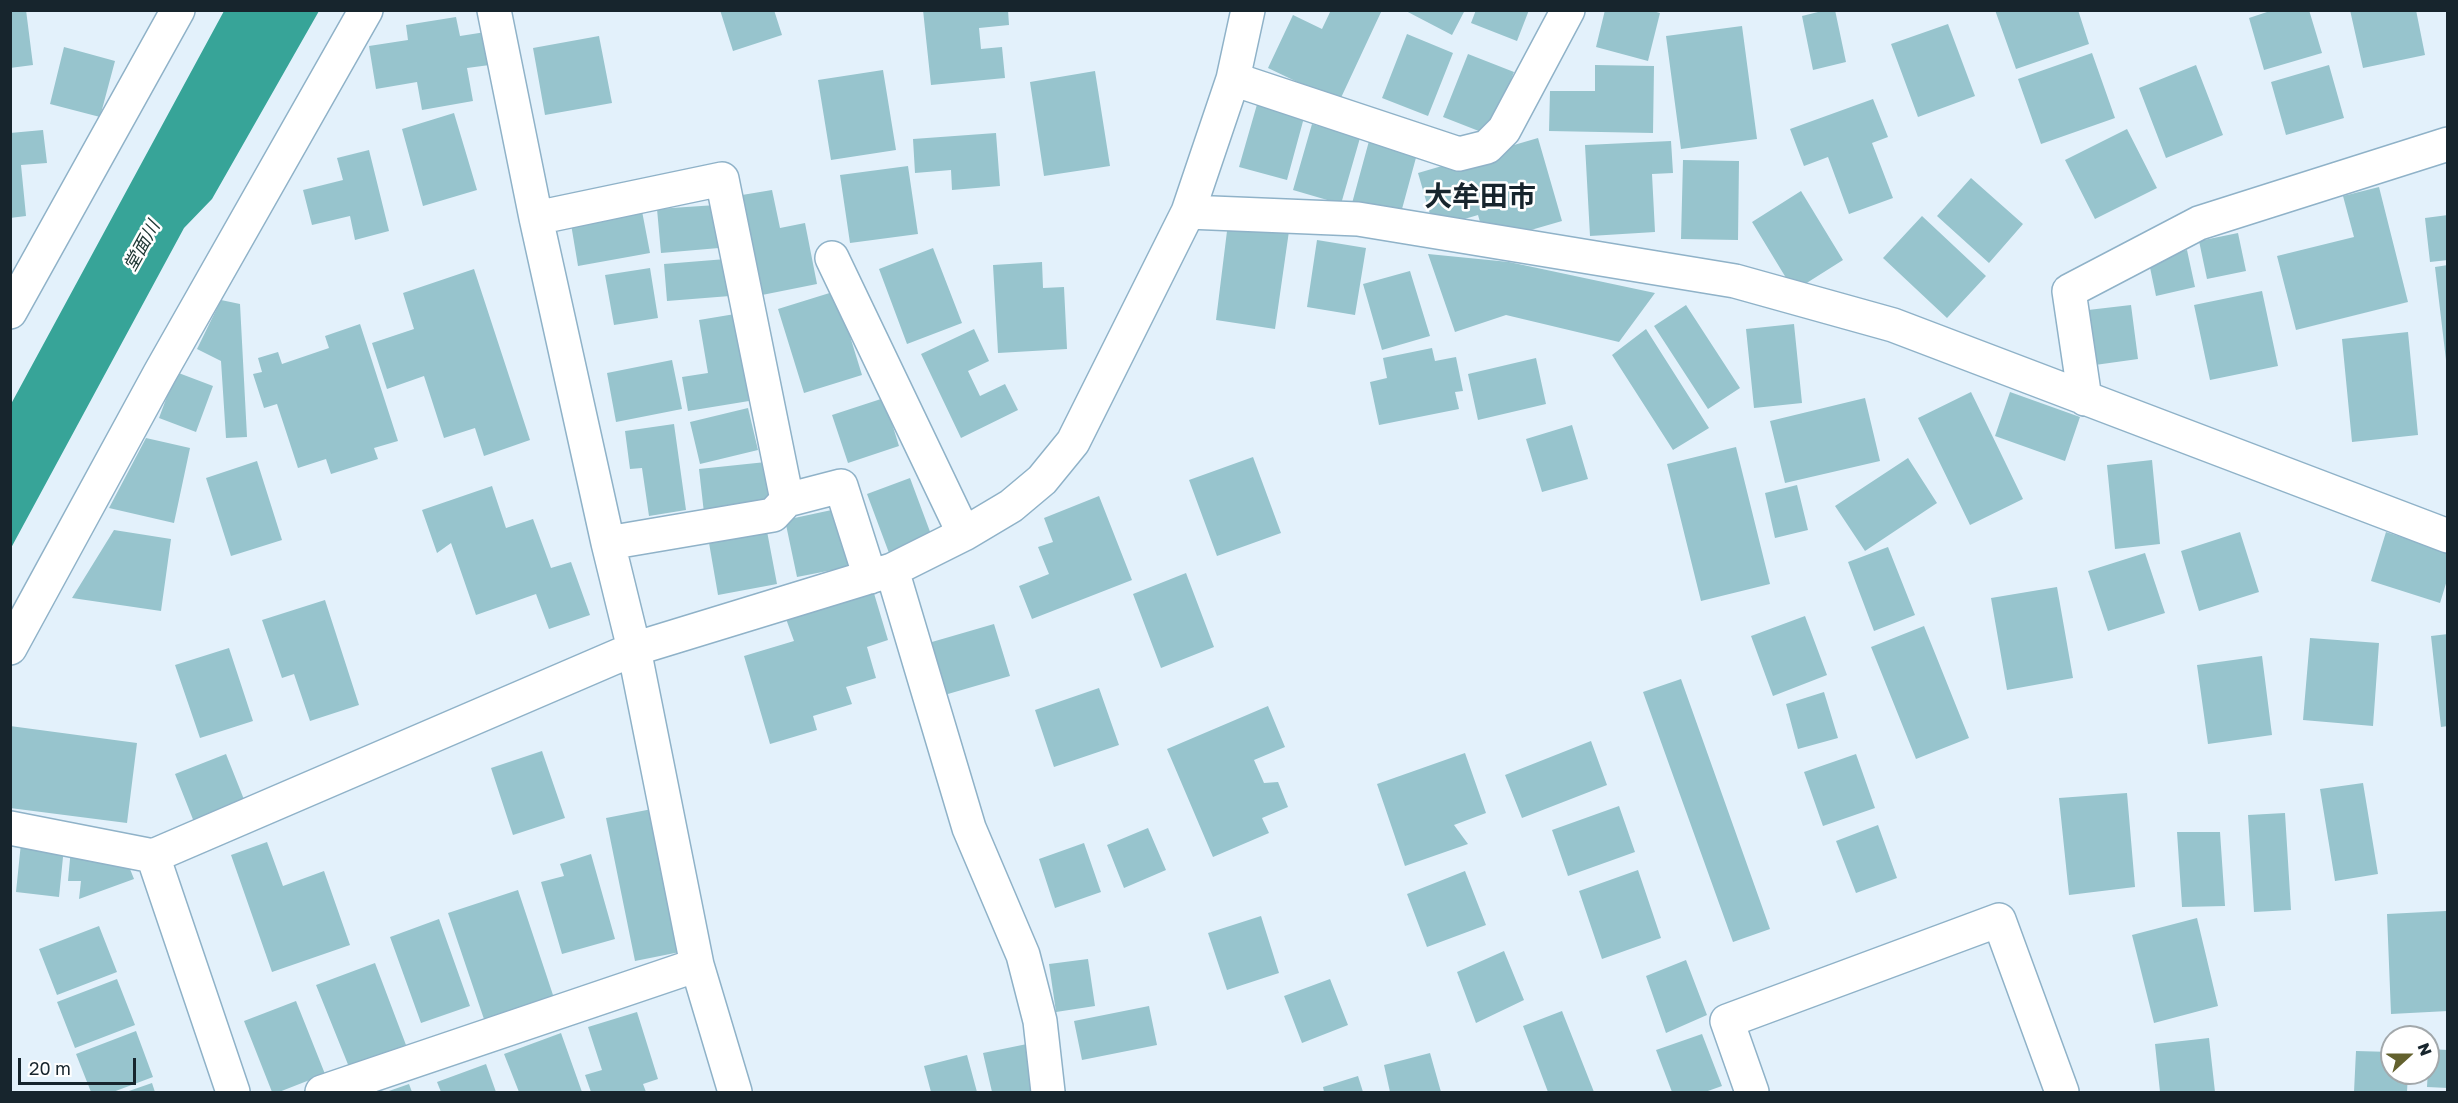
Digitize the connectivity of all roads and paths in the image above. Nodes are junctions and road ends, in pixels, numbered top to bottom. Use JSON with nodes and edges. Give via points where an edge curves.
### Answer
{"nodes":[{"id":1,"x":178,"y":10,"type":"edge"},
{"id":2,"x":366,"y":10,"type":"edge"},
{"id":3,"x":494,"y":10,"type":"edge"},
{"id":4,"x":1248,"y":10,"type":"edge"},
{"id":5,"x":1568,"y":10,"type":"edge"},
{"id":6,"x":1233,"y":79,"type":"junction"},
{"id":7,"x":2448,"y":144,"type":"edge"},
{"id":8,"x":1188,"y":212,"type":"junction"},
{"id":9,"x":536,"y":218,"type":"junction"},
{"id":10,"x":832,"y":258,"type":"dead end"},
{"id":11,"x":10,"y":312,"type":"edge"},
{"id":12,"x":2085,"y":399,"type":"junction"},
{"id":13,"x":787,"y":500,"type":"junction"},
{"id":14,"x":964,"y":534,"type":"junction"},
{"id":15,"x":2448,"y":536,"type":"edge"},
{"id":16,"x":608,"y":543,"type":"junction"},
{"id":17,"x":881,"y":573,"type":"junction"},
{"id":18,"x":10,"y":648,"type":"edge"},
{"id":19,"x":634,"y":649,"type":"junction"},
{"id":20,"x":10,"y":828,"type":"edge"},
{"id":21,"x":153,"y":856,"type":"junction"},
{"id":22,"x":697,"y":965,"type":"junction"},
{"id":23,"x":233,"y":1092,"type":"edge"},
{"id":24,"x":322,"y":1092,"type":"edge"},
{"id":25,"x":735,"y":1092,"type":"edge"},
{"id":26,"x":1048,"y":1092,"type":"edge"},
{"id":27,"x":1752,"y":1092,"type":"edge"},
{"id":28,"x":2062,"y":1092,"type":"edge"}],
"edges":[{"from":1,"to":11,"type":"street"},
{"from":2,"to":18,"type":"street","via":[[160,373]]},
{"from":3,"to":9,"type":"street"},
{"from":4,"to":6,"type":"street"},
{"from":5,"to":6,"type":"street","via":[[1504,130],[1487,147],[1459,154]]},
{"from":6,"to":8,"type":"street"},
{"from":7,"to":12,"type":"street","via":[[2199,223],[2069,291]]},
{"from":8,"to":12,"type":"street","via":[[1358,219],[1735,281],[1893,325]]},
{"from":8,"to":14,"type":"street","via":[[1073,442],[1027,493]]},
{"from":9,"to":13,"type":"street","via":[[722,179]]},
{"from":9,"to":16,"type":"street"},
{"from":10,"to":14,"type":"street"},
{"from":12,"to":15,"type":"street"},
{"from":13,"to":16,"type":"street","via":[[773,515]]},
{"from":13,"to":17,"type":"street","via":[[842,486]]},
{"from":14,"to":17,"type":"street"},
{"from":16,"to":19,"type":"street"},
{"from":17,"to":19,"type":"street"},
{"from":17,"to":26,"type":"street","via":[[969,828],[1023,955],[1040,1021]]},
{"from":19,"to":21,"type":"street"},
{"from":19,"to":22,"type":"street"},
{"from":20,"to":21,"type":"street"},
{"from":21,"to":23,"type":"street"},
{"from":22,"to":24,"type":"street"},
{"from":22,"to":25,"type":"street"},
{"from":27,"to":28,"type":"street","via":[[1726,1022],[1999,920]]}]}
